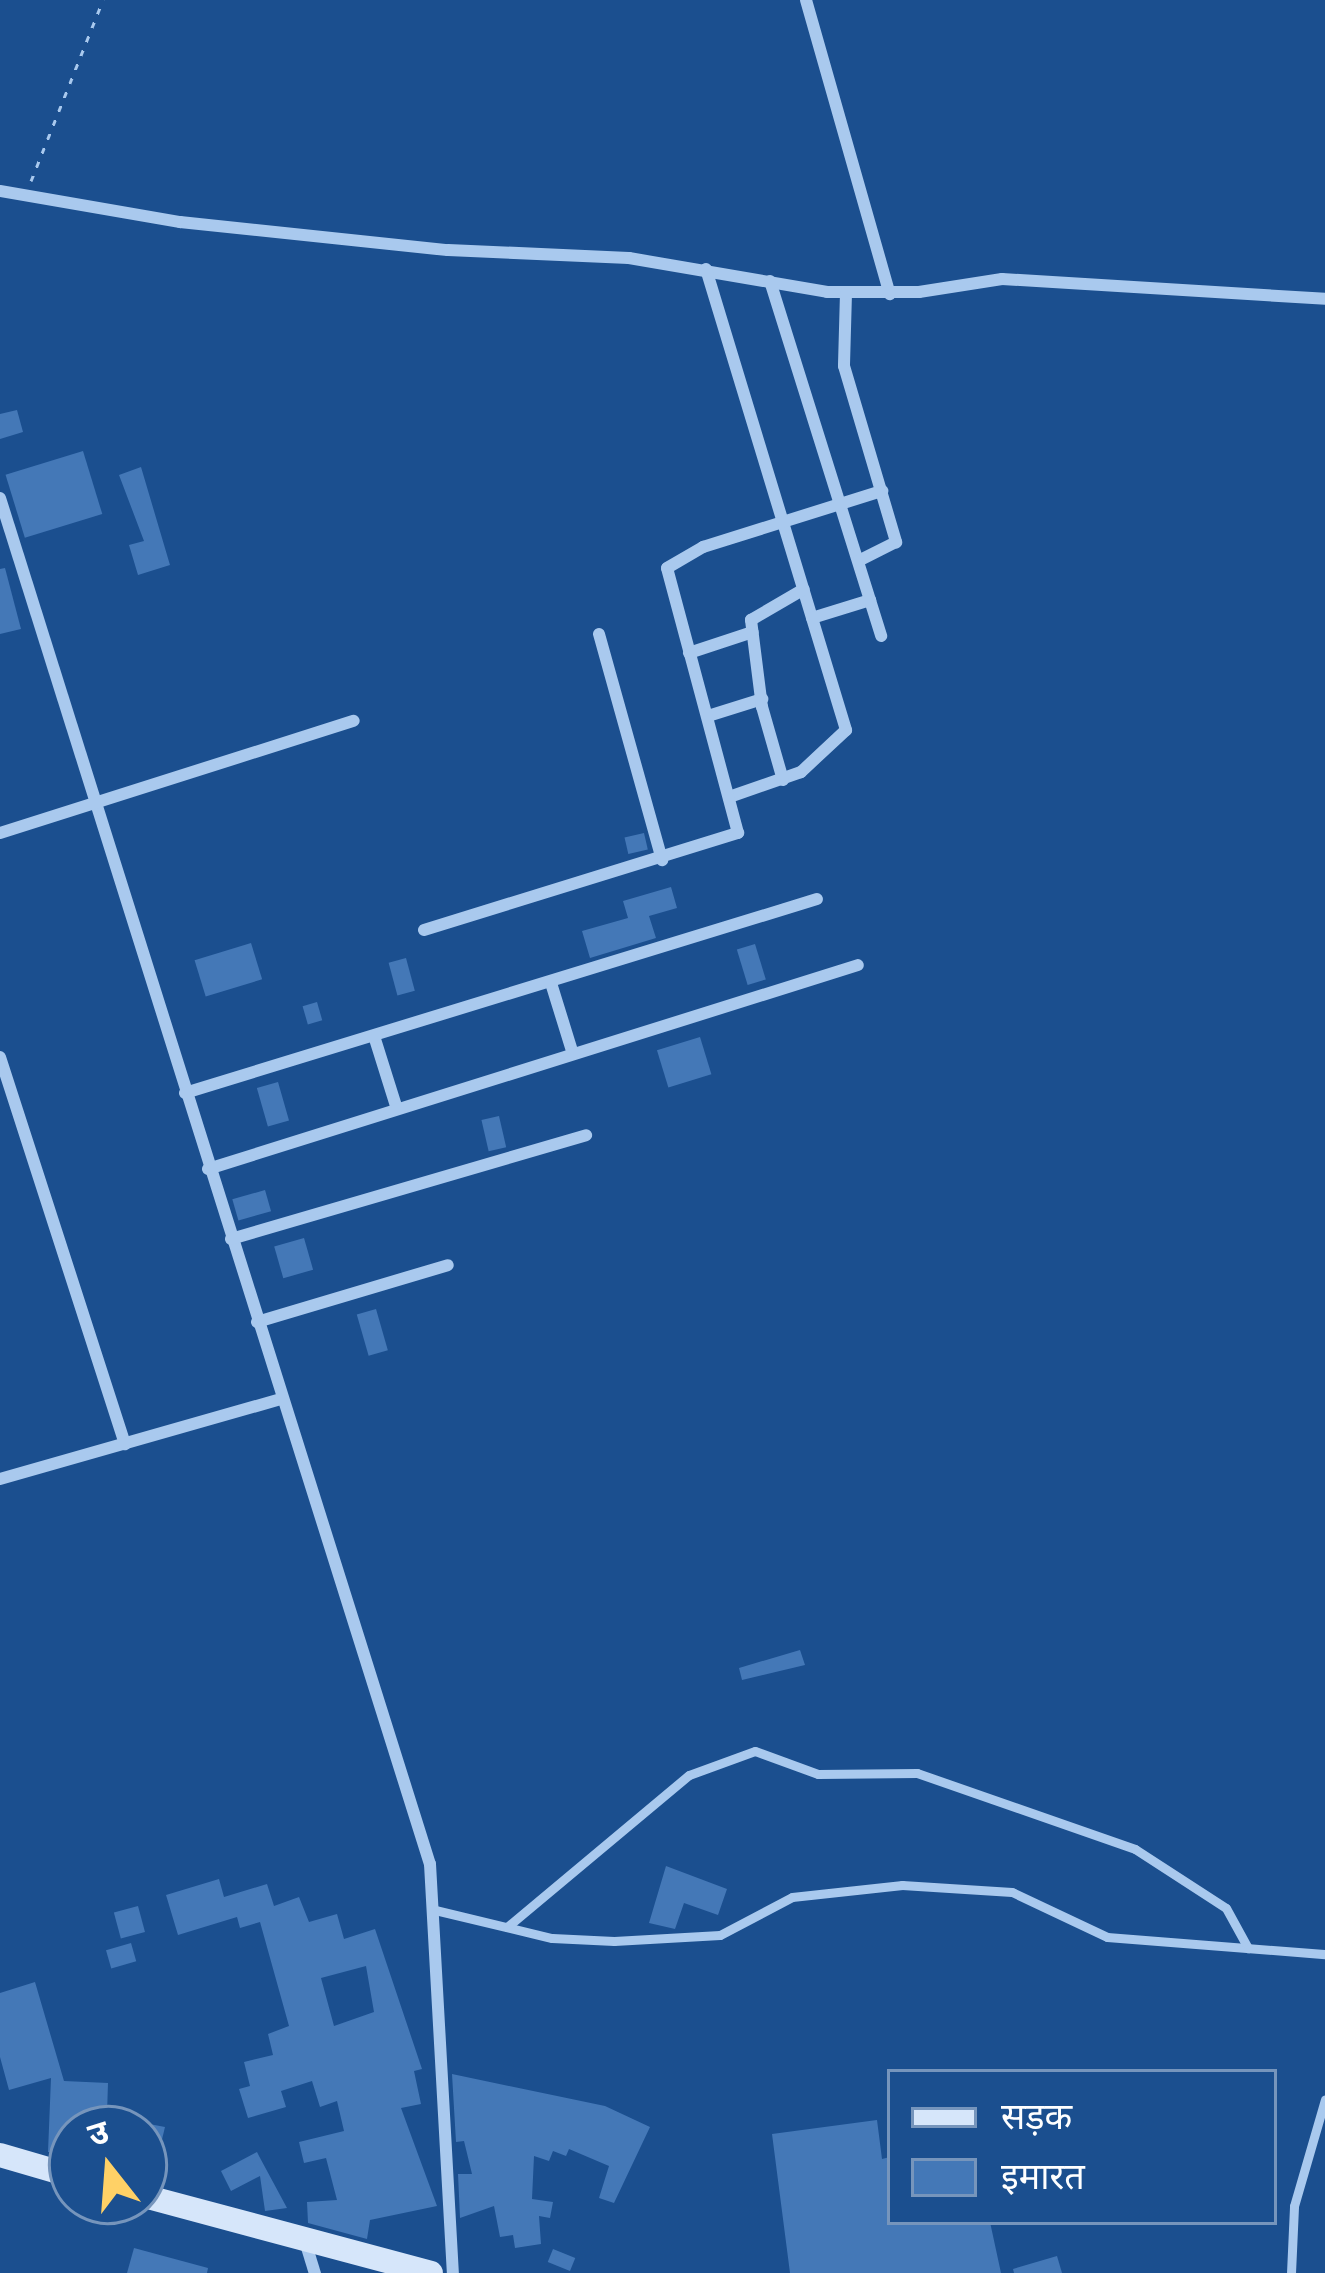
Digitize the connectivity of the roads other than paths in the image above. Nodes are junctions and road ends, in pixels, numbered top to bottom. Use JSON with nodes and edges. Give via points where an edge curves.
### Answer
{"nodes":[{"id":1,"x":806,"y":0,"type":"edge"},
{"id":2,"x":0,"y":191,"type":"edge"},
{"id":3,"x":706,"y":269,"type":"junction"},
{"id":4,"x":770,"y":281,"type":"junction"},
{"id":5,"x":846,"y":292,"type":"junction"},
{"id":6,"x":890,"y":294,"type":"junction"},
{"id":7,"x":1325,"y":298,"type":"edge"},
{"id":8,"x":882,"y":491,"type":"junction"},
{"id":9,"x":0,"y":499,"type":"edge"},
{"id":10,"x":839,"y":504,"type":"junction"},
{"id":11,"x":784,"y":522,"type":"junction"},
{"id":12,"x":858,"y":561,"type":"junction"},
{"id":13,"x":804,"y":590,"type":"junction"},
{"id":14,"x":870,"y":600,"type":"junction"},
{"id":15,"x":812,"y":618,"type":"junction"},
{"id":16,"x":753,"y":632,"type":"junction"},
{"id":17,"x":599,"y":634,"type":"dead end"},
{"id":18,"x":881,"y":636,"type":"dead end"},
{"id":19,"x":689,"y":652,"type":"junction"},
{"id":20,"x":762,"y":699,"type":"junction"},
{"id":21,"x":709,"y":716,"type":"junction"},
{"id":22,"x":354,"y":721,"type":"dead end"},
{"id":23,"x":783,"y":780,"type":"junction"},
{"id":24,"x":733,"y":796,"type":"junction"},
{"id":25,"x":96,"y":801,"type":"junction"},
{"id":26,"x":0,"y":833,"type":"edge"},
{"id":27,"x":662,"y":860,"type":"junction"},
{"id":28,"x":817,"y":898,"type":"dead end"},
{"id":29,"x":424,"y":930,"type":"dead end"},
{"id":30,"x":858,"y":965,"type":"dead end"},
{"id":31,"x":551,"y":983,"type":"junction"},
{"id":32,"x":375,"y":1039,"type":"junction"},
{"id":33,"x":573,"y":1054,"type":"junction"},
{"id":34,"x":0,"y":1057,"type":"edge"},
{"id":35,"x":185,"y":1093,"type":"junction"},
{"id":36,"x":397,"y":1109,"type":"junction"},
{"id":37,"x":586,"y":1135,"type":"dead end"},
{"id":38,"x":208,"y":1169,"type":"junction"},
{"id":39,"x":231,"y":1239,"type":"junction"},
{"id":40,"x":448,"y":1265,"type":"dead end"},
{"id":41,"x":257,"y":1322,"type":"junction"},
{"id":42,"x":281,"y":1399,"type":"junction"},
{"id":43,"x":125,"y":1444,"type":"junction"},
{"id":44,"x":0,"y":1479,"type":"edge"},
{"id":45,"x":435,"y":1910,"type":"junction"},
{"id":46,"x":507,"y":1927,"type":"junction"},
{"id":47,"x":1248,"y":1948,"type":"junction"},
{"id":48,"x":1325,"y":1954,"type":"edge"},
{"id":49,"x":1325,"y":2099,"type":"edge"},
{"id":50,"x":1309,"y":2152,"type":"junction"},
{"id":51,"x":1325,"y":2153,"type":"edge"},
{"id":52,"x":0,"y":2156,"type":"edge"},
{"id":53,"x":48,"y":2169,"type":"edge"},
{"id":54,"x":168,"y":2203,"type":"edge"},
{"id":55,"x":304,"y":2240,"type":"junction"},
{"id":56,"x":314,"y":2273,"type":"edge"},
{"id":57,"x":430,"y":2273,"type":"edge"},
{"id":58,"x":453,"y":2273,"type":"edge"},
{"id":59,"x":1292,"y":2273,"type":"edge"}],
"edges":[{"from":1,"to":6,"type":"street"},
{"from":2,"to":3,"type":"street","via":[[180,222]]},
{"from":3,"to":4,"type":"street"},
{"from":3,"to":11,"type":"street"},
{"from":4,"to":5,"type":"street"},
{"from":4,"to":10,"type":"street"},
{"from":5,"to":6,"type":"street"},
{"from":5,"to":8,"type":"street","via":[[844,365]]},
{"from":6,"to":7,"type":"street","via":[[1002,279]]},
{"from":8,"to":10,"type":"street"},
{"from":8,"to":12,"type":"street","via":[[896,542]]},
{"from":9,"to":25,"type":"street"},
{"from":10,"to":11,"type":"street"},
{"from":10,"to":12,"type":"street"},
{"from":11,"to":13,"type":"street"},
{"from":11,"to":19,"type":"street","via":[[674,558],[667,580]]},
{"from":12,"to":14,"type":"street"},
{"from":13,"to":15,"type":"street"},
{"from":13,"to":16,"type":"street","via":[[755,614]]},
{"from":14,"to":15,"type":"street"},
{"from":14,"to":18,"type":"street"},
{"from":15,"to":23,"type":"street","via":[[845,739]]},
{"from":16,"to":19,"type":"street"},
{"from":16,"to":20,"type":"street"},
{"from":17,"to":27,"type":"street"},
{"from":19,"to":21,"type":"street"},
{"from":20,"to":21,"type":"street"},
{"from":20,"to":23,"type":"street"},
{"from":21,"to":24,"type":"street"},
{"from":22,"to":25,"type":"street"},
{"from":23,"to":24,"type":"street"},
{"from":24,"to":27,"type":"street","via":[[739,833]]},
{"from":25,"to":26,"type":"street"},
{"from":25,"to":35,"type":"street"},
{"from":27,"to":29,"type":"street"},
{"from":28,"to":31,"type":"street"},
{"from":30,"to":33,"type":"street"},
{"from":31,"to":32,"type":"street"},
{"from":31,"to":33,"type":"street"},
{"from":32,"to":35,"type":"street"},
{"from":32,"to":36,"type":"street"},
{"from":33,"to":36,"type":"street"},
{"from":34,"to":43,"type":"street"},
{"from":35,"to":38,"type":"street"},
{"from":36,"to":38,"type":"street"},
{"from":37,"to":39,"type":"street"},
{"from":38,"to":39,"type":"street"},
{"from":39,"to":41,"type":"street"},
{"from":40,"to":41,"type":"street"},
{"from":41,"to":42,"type":"street"},
{"from":42,"to":43,"type":"street"},
{"from":42,"to":45,"type":"street","via":[[430,1864]]},
{"from":43,"to":44,"type":"street"},
{"from":45,"to":46,"type":"lane"},
{"from":45,"to":58,"type":"street"},
{"from":46,"to":47,"type":"lane","via":[[585,1942],[720,1935],[793,1898],[902,1885],[1012,1892],[1107,1936]]},
{"from":46,"to":47,"type":"lane","via":[[689,1775],[755,1751],[818,1774],[917,1773],[1136,1849],[1226,1909]]},
{"from":47,"to":48,"type":"lane"},
{"from":49,"to":50,"type":"lane"},
{"from":50,"to":51,"type":"lane"},
{"from":50,"to":59,"type":"lane","via":[[1294,2206]]},
{"from":52,"to":53,"type":"main road"},
{"from":54,"to":55,"type":"main road"},
{"from":55,"to":56,"type":"street"},
{"from":55,"to":57,"type":"main road"}]}
